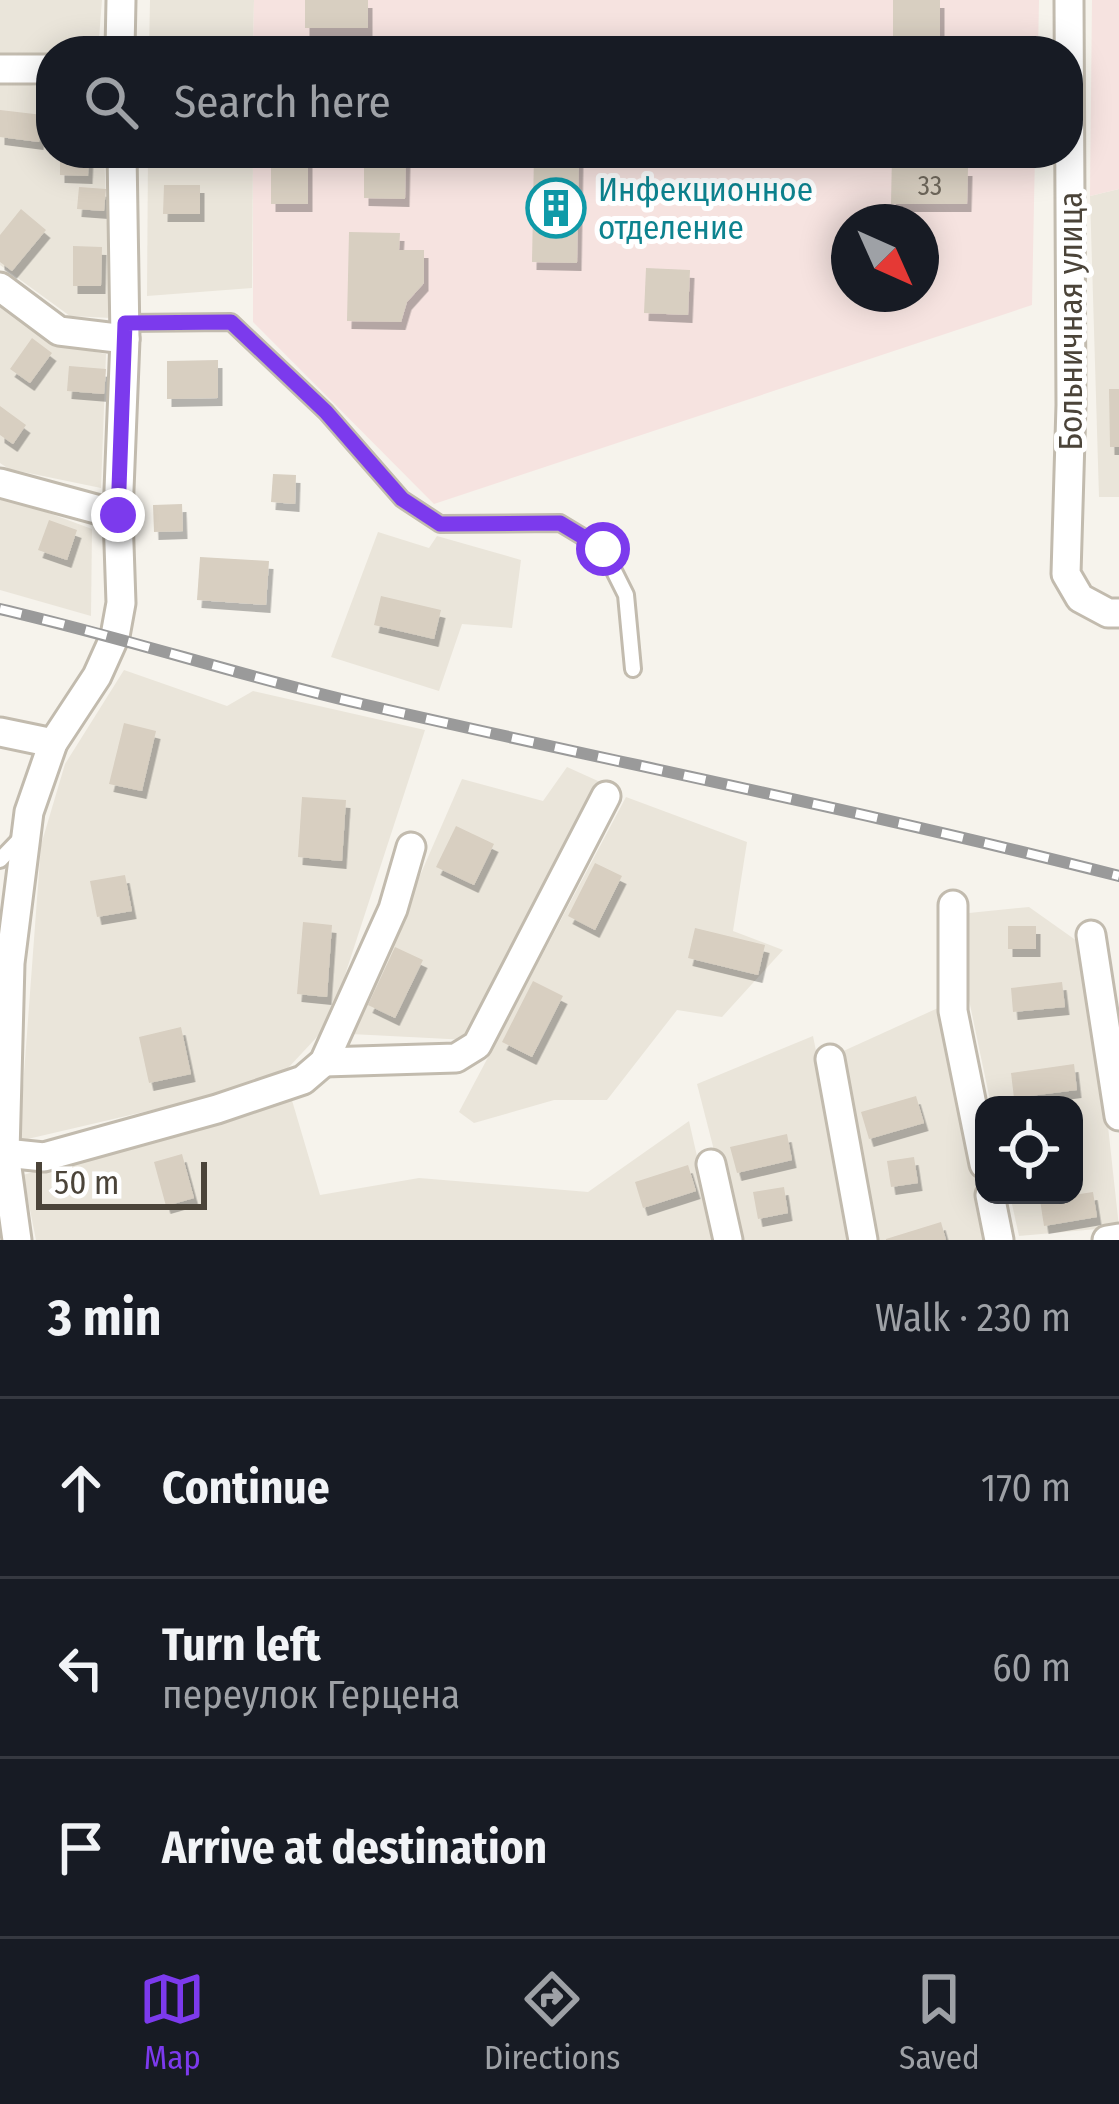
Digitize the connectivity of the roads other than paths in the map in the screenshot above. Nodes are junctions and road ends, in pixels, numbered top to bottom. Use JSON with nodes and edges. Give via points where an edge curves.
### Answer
{"nodes":[{"id":1,"x":121,"y":0,"type":"edge"},
{"id":2,"x":1069,"y":0,"type":"edge"},
{"id":3,"x":120,"y":36,"type":"edge"},
{"id":4,"x":1069,"y":36,"type":"edge"},
{"id":5,"x":0,"y":69,"type":"edge"},
{"id":6,"x":36,"y":69,"type":"edge"},
{"id":7,"x":122,"y":168,"type":"edge"},
{"id":8,"x":1069,"y":168,"type":"edge"},
{"id":9,"x":0,"y":287,"type":"edge"},
{"id":10,"x":125,"y":331,"type":"junction"},
{"id":11,"x":0,"y":483,"type":"edge"},
{"id":12,"x":118,"y":515,"type":"junction"},
{"id":13,"x":1119,"y":613,"type":"edge"},
{"id":14,"x":633,"y":669,"type":"dead end"},
{"id":15,"x":0,"y":733,"type":"edge"},
{"id":16,"x":52,"y":742,"type":"junction"},
{"id":17,"x":606,"y":796,"type":"dead end"},
{"id":18,"x":26,"y":833,"type":"junction"},
{"id":19,"x":410,"y":848,"type":"dead end"},
{"id":20,"x":0,"y":860,"type":"edge"},
{"id":21,"x":953,"y":905,"type":"dead end"},
{"id":22,"x":1091,"y":935,"type":"dead end"},
{"id":23,"x":5,"y":960,"type":"edge"},
{"id":24,"x":830,"y":1059,"type":"dead end"},
{"id":25,"x":324,"y":1062,"type":"junction"},
{"id":26,"x":1119,"y":1116,"type":"edge"},
{"id":27,"x":975,"y":1119,"type":"edge"},
{"id":28,"x":5,"y":1153,"type":"junction"},
{"id":29,"x":711,"y":1164,"type":"dead end"},
{"id":30,"x":992,"y":1204,"type":"edge"},
{"id":31,"x":10,"y":1226,"type":"edge"},
{"id":32,"x":1119,"y":1238,"type":"edge"},
{"id":33,"x":728,"y":1240,"type":"edge"},
{"id":34,"x":863,"y":1240,"type":"edge"},
{"id":35,"x":999,"y":1240,"type":"edge"},
{"id":36,"x":1107,"y":1240,"type":"edge"}],
"edges":[{"from":1,"to":3,"type":"street"},
{"from":2,"to":4,"type":"street","name":"Больничная улица"},
{"from":5,"to":6,"type":"street"},
{"from":7,"to":10,"type":"street"},
{"from":8,"to":13,"type":"street","name":"Больничная улица","via":[[1066,574],[1080,598]]},
{"from":9,"to":10,"type":"street","via":[[59,331]]},
{"from":10,"to":12,"type":"street"},
{"from":10,"to":14,"type":"lane","via":[[231,322],[402,499],[440,524],[560,523],[603,549],[626,596]]},
{"from":11,"to":12,"type":"street"},
{"from":12,"to":16,"type":"street","via":[[115,636]]},
{"from":15,"to":16,"type":"street"},
{"from":16,"to":18,"type":"street"},
{"from":17,"to":25,"type":"street","via":[[477,1045],[456,1058]]},
{"from":18,"to":20,"type":"lane"},
{"from":18,"to":23,"type":"street"},
{"from":19,"to":25,"type":"street","via":[[393,909]]},
{"from":21,"to":27,"type":"street","via":[[953,1011]]},
{"from":22,"to":26,"type":"street"},
{"from":23,"to":28,"type":"street"},
{"from":24,"to":34,"type":"street"},
{"from":25,"to":28,"type":"street","via":[[303,1080],[217,1109],[44,1157]]},
{"from":28,"to":31,"type":"street"},
{"from":29,"to":33,"type":"street"},
{"from":30,"to":35,"type":"street"},
{"from":32,"to":36,"type":"street"}]}
